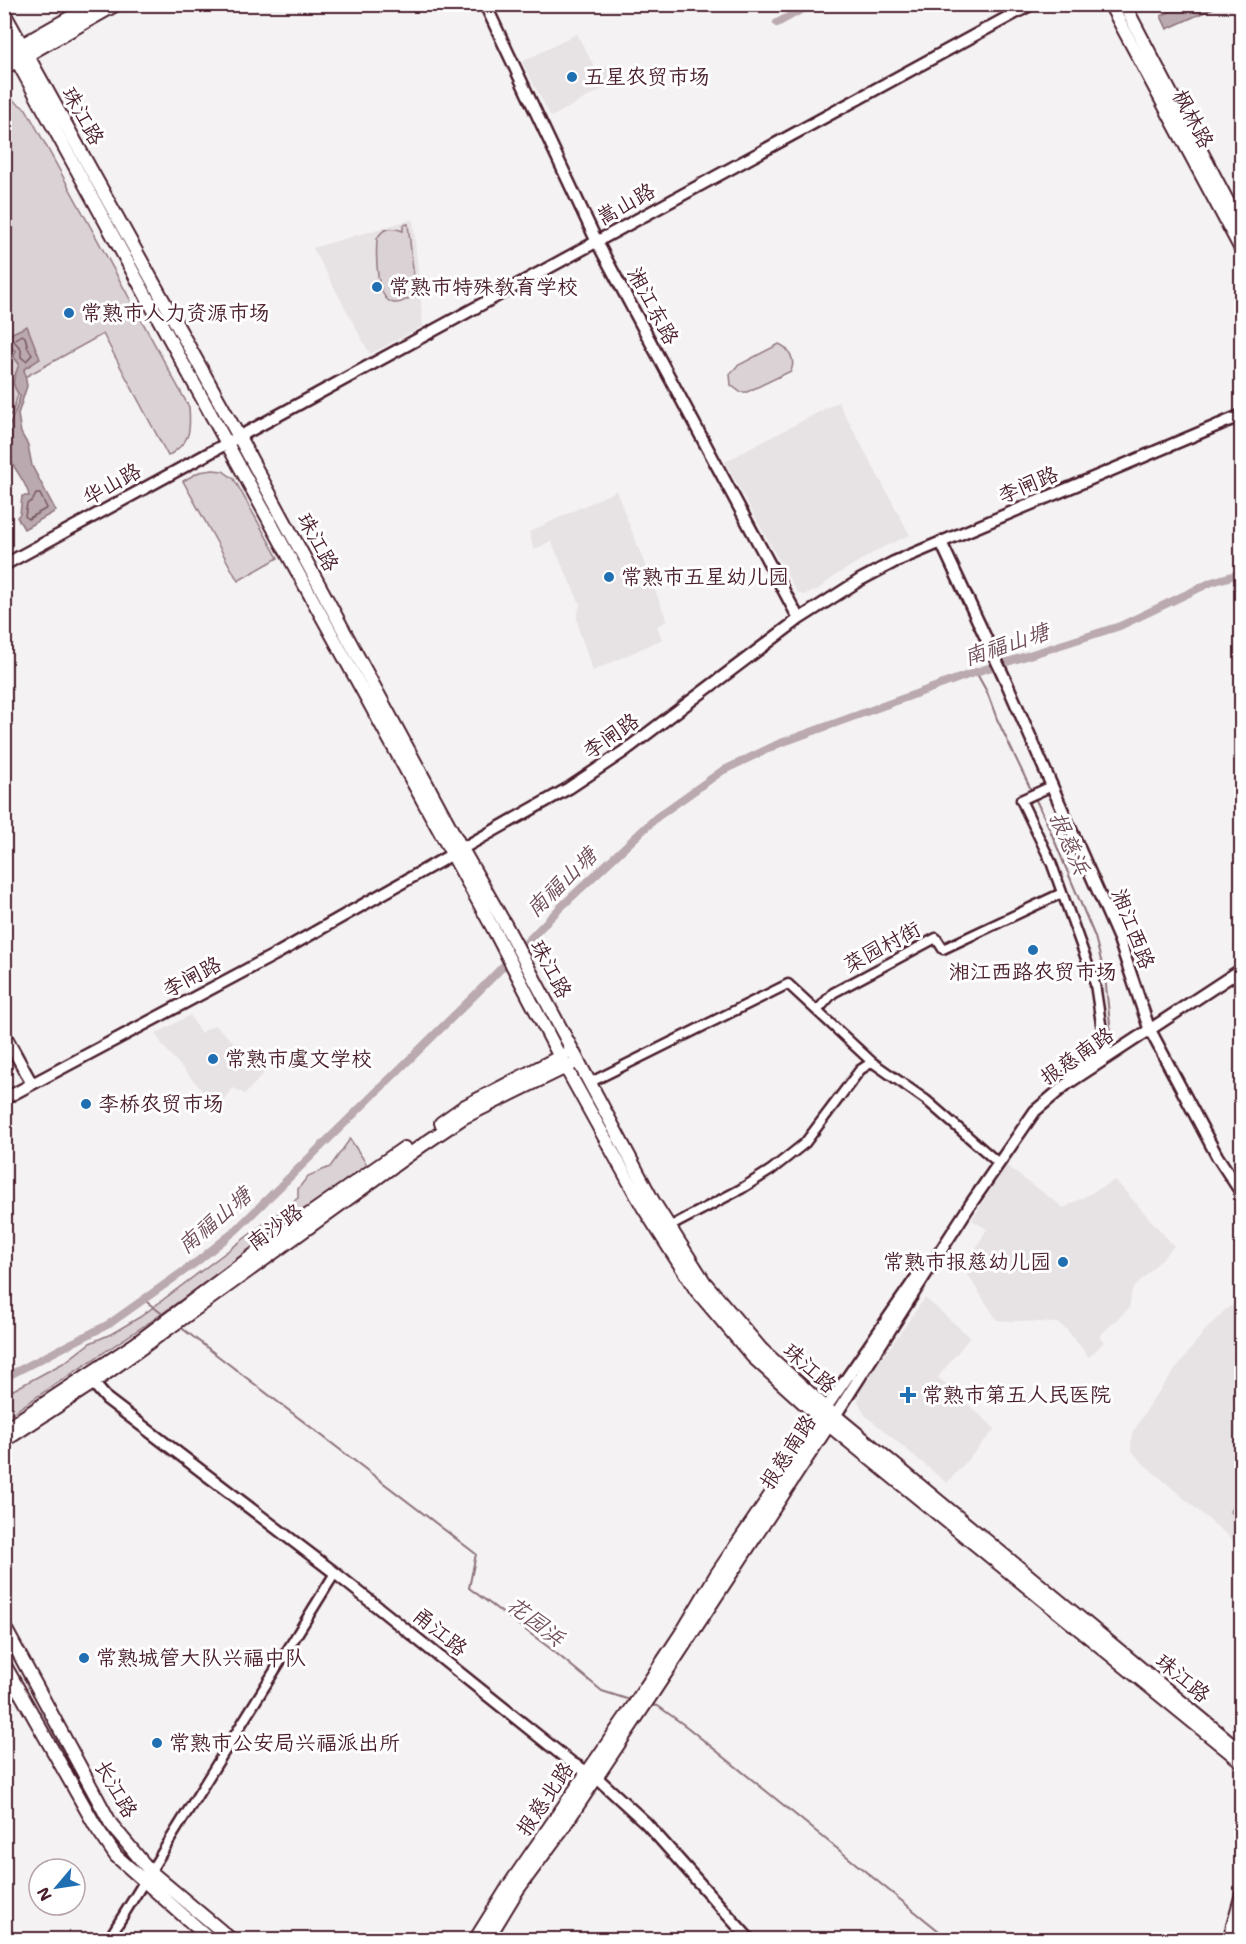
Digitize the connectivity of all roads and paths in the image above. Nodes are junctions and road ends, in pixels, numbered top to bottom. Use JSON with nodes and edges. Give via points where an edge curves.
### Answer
{"nodes":[{"id":1,"x":94,"y":4,"type":"edge"},
{"id":2,"x":117,"y":4,"type":"edge"},
{"id":3,"x":485,"y":4,"type":"edge"},
{"id":4,"x":1032,"y":4,"type":"edge"},
{"id":5,"x":1110,"y":4,"type":"edge"},
{"id":6,"x":1124,"y":4,"type":"edge"},
{"id":7,"x":4,"y":13,"type":"edge"},
{"id":8,"x":4,"y":37,"type":"edge"},
{"id":9,"x":16,"y":53,"type":"edge"},
{"id":10,"x":4,"y":68,"type":"edge"},
{"id":11,"x":1242,"y":229,"type":"edge"},
{"id":12,"x":597,"y":242,"type":"junction"},
{"id":13,"x":1242,"y":251,"type":"edge"},
{"id":14,"x":1242,"y":415,"type":"edge"},
{"id":15,"x":233,"y":440,"type":"junction"},
{"id":16,"x":941,"y":542,"type":"junction"},
{"id":17,"x":4,"y":565,"type":"edge"},
{"id":18,"x":800,"y":619,"type":"junction"},
{"id":19,"x":1052,"y":786,"type":"junction"},
{"id":20,"x":456,"y":852,"type":"junction"},
{"id":21,"x":1062,"y":893,"type":"junction"},
{"id":22,"x":1242,"y":969,"type":"edge"},
{"id":23,"x":817,"y":1011,"type":"junction"},
{"id":24,"x":1149,"y":1028,"type":"junction"},
{"id":25,"x":4,"y":1033,"type":"edge"},
{"id":26,"x":1105,"y":1050,"type":"junction"},
{"id":27,"x":569,"y":1059,"type":"junction"},
{"id":28,"x":872,"y":1062,"type":"junction"},
{"id":29,"x":589,"y":1083,"type":"junction"},
{"id":30,"x":32,"y":1084,"type":"junction"},
{"id":31,"x":4,"y":1099,"type":"edge"},
{"id":32,"x":995,"y":1160,"type":"junction"},
{"id":33,"x":1242,"y":1194,"type":"edge"},
{"id":34,"x":669,"y":1227,"type":"junction"},
{"id":35,"x":90,"y":1380,"type":"junction"},
{"id":36,"x":827,"y":1416,"type":"junction"},
{"id":37,"x":4,"y":1430,"type":"edge"},
{"id":38,"x":4,"y":1441,"type":"edge"},
{"id":39,"x":335,"y":1573,"type":"junction"},
{"id":40,"x":4,"y":1626,"type":"edge"},
{"id":41,"x":4,"y":1664,"type":"edge"},
{"id":42,"x":652,"y":1687,"type":"joint"},
{"id":43,"x":1242,"y":1752,"type":"edge"},
{"id":44,"x":1242,"y":1762,"type":"edge"},
{"id":45,"x":592,"y":1774,"type":"junction"},
{"id":46,"x":147,"y":1876,"type":"junction"},
{"id":47,"x":1242,"y":1894,"type":"edge"},
{"id":48,"x":1242,"y":1933,"type":"edge"},
{"id":49,"x":108,"y":1940,"type":"edge"},
{"id":50,"x":211,"y":1940,"type":"edge"},
{"id":51,"x":232,"y":1940,"type":"edge"},
{"id":52,"x":475,"y":1940,"type":"edge"},
{"id":53,"x":487,"y":1940,"type":"edge"},
{"id":54,"x":750,"y":1940,"type":"edge"},
{"id":55,"x":1229,"y":1940,"type":"edge"},
{"id":56,"x":1240,"y":1940,"type":"edge"}],
"edges":[{"from":1,"to":9,"type":"main road"},
{"from":2,"to":9,"type":"main road"},
{"from":3,"to":12,"type":"street","name":"湘江东路"},
{"from":4,"to":12,"type":"street","name":"嵩山路"},
{"from":5,"to":13,"type":"main road","name":"枫林路"},
{"from":6,"to":11,"type":"main road","name":"枫林路"},
{"from":7,"to":9,"type":"main road","name":"珠江路"},
{"from":8,"to":9,"type":"main road"},
{"from":9,"to":10,"type":"main road"},
{"from":9,"to":15,"type":"main road","name":"珠江路"},
{"from":12,"to":15,"type":"street","name":"嵩山路"},
{"from":12,"to":18,"type":"street","name":"湘江东路"},
{"from":14,"to":16,"type":"street","name":"李闸路"},
{"from":15,"to":17,"type":"street","name":"华山路"},
{"from":15,"to":20,"type":"main road","name":"珠江路"},
{"from":16,"to":18,"type":"street","name":"李闸路","via":[[860,580]]},
{"from":16,"to":19,"type":"street","name":"湘江西路"},
{"from":18,"to":20,"type":"street","name":"李闸路","via":[[624,752]]},
{"from":19,"to":21,"type":"street","via":[[1021,800]]},
{"from":19,"to":24,"type":"street","name":"湘江西路","via":[[1119,939]]},
{"from":20,"to":27,"type":"main road","name":"珠江路","via":[[514,969]]},
{"from":20,"to":27,"type":"main road","name":"珠江路","via":[[506,926]]},
{"from":20,"to":30,"type":"street","name":"李闸路","via":[[278,953]]},
{"from":21,"to":23,"type":"street","name":"菜园村街","via":[[943,949],[936,938],[833,993]]},
{"from":21,"to":26,"type":"street","via":[[1095,984]]},
{"from":22,"to":24,"type":"street","name":"报慈南路"},
{"from":23,"to":28,"type":"street"},
{"from":23,"to":29,"type":"street","via":[[788,984]]},
{"from":24,"to":26,"type":"street","name":"报慈南路"},
{"from":24,"to":33,"type":"street","name":"湘江西路","via":[[1217,1156]]},
{"from":24,"to":36,"type":"street","name":"报慈南路","via":[[1035,1111]]},
{"from":25,"to":30,"type":"street"},
{"from":26,"to":32,"type":"street","name":"报慈南路","via":[[1036,1102]]},
{"from":27,"to":29,"type":"main road","name":"珠江路"},
{"from":27,"to":35,"type":"main road","name":"南沙路","via":[[465,1106],[291,1227]]},
{"from":27,"to":36,"type":"main road","name":"珠江路","via":[[643,1207],[696,1290],[753,1357]]},
{"from":28,"to":32,"type":"street","via":[[926,1100]]},
{"from":28,"to":34,"type":"street","via":[[860,1070],[805,1143],[741,1189]]},
{"from":29,"to":34,"type":"main road","name":"珠江路"},
{"from":30,"to":31,"type":"street","name":"李闸路"},
{"from":32,"to":36,"type":"street","name":"报慈南路"},
{"from":34,"to":36,"type":"main road","name":"珠江路","via":[[705,1283],[761,1349]]},
{"from":35,"to":37,"type":"main road","name":"南沙路"},
{"from":35,"to":38,"type":"main road","name":"南沙路"},
{"from":35,"to":39,"type":"street","name":"甬江路","via":[[107,1399]]},
{"from":36,"to":42,"type":"main road","name":"报慈南路"},
{"from":36,"to":43,"type":"main road","name":"珠江路"},
{"from":36,"to":44,"type":"main road","name":"珠江路"},
{"from":39,"to":45,"type":"street","name":"甬江路","via":[[572,1763]]},
{"from":39,"to":46,"type":"street"},
{"from":40,"to":46,"type":"main road","name":"长江路","via":[[111,1824]]},
{"from":41,"to":46,"type":"main road","name":"长江路","via":[[96,1827],[116,1856]]},
{"from":42,"to":45,"type":"main road","name":"报慈北路"},
{"from":45,"to":52,"type":"main road","name":"报慈北路","via":[[510,1884]]},
{"from":45,"to":53,"type":"main road","name":"报慈北路","via":[[560,1832]]},
{"from":45,"to":54,"type":"street","name":"甬江路","via":[[646,1823]]},
{"from":46,"to":49,"type":"street"},
{"from":46,"to":50,"type":"main road","name":"长江路"},
{"from":46,"to":51,"type":"main road","name":"长江路"},
{"from":47,"to":55,"type":"main road"},
{"from":48,"to":56,"type":"main road"}]}
